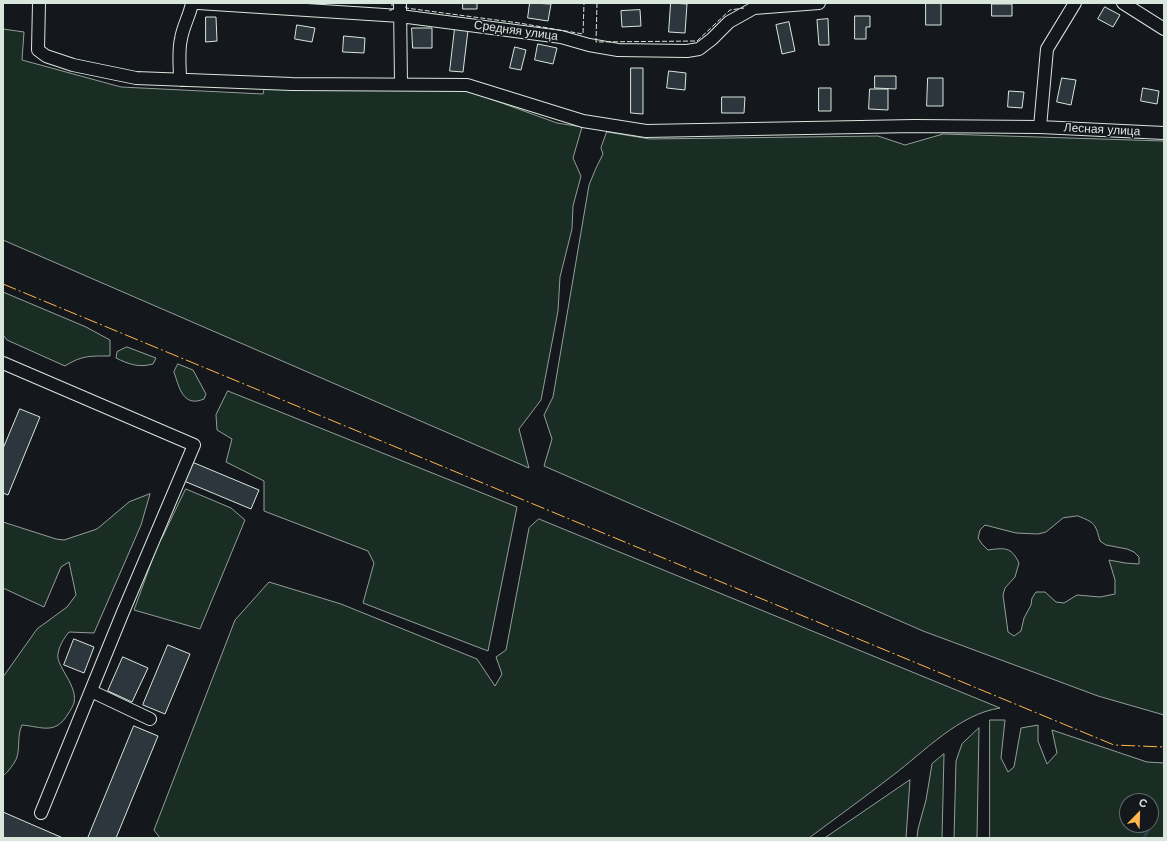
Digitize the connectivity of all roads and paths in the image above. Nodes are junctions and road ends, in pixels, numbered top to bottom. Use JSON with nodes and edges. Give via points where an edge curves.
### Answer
{"nodes":[{"id":1,"x":39,"y":3,"type":"edge"},
{"id":2,"x":192,"y":3,"type":"edge"},
{"id":3,"x":198,"y":3,"type":"edge"},
{"id":4,"x":400,"y":3,"type":"edge"},
{"id":5,"x":819,"y":3,"type":"edge"},
{"id":6,"x":1075,"y":3,"type":"edge"},
{"id":7,"x":1123,"y":3,"type":"edge"},
{"id":8,"x":400,"y":16,"type":"junction"},
{"id":9,"x":1164,"y":29,"type":"edge"},
{"id":10,"x":180,"y":80,"type":"junction"},
{"id":11,"x":401,"y":84,"type":"junction"},
{"id":12,"x":1040,"y":127,"type":"junction"},
{"id":13,"x":1164,"y":133,"type":"edge"},
{"id":14,"x":3,"y":363,"type":"edge"},
{"id":15,"x":91,"y":691,"type":"junction"},
{"id":16,"x":150,"y":719,"type":"dead end"},
{"id":17,"x":41,"y":814,"type":"dead end"}],
"edges":[{"from":1,"to":10,"type":"street","name":"Лесная улица","via":[[38,50],[46,56],[73,65],[136,78]]},
{"from":2,"to":10,"type":"street","via":[[180,41]]},
{"from":3,"to":8,"type":"street","name":"Средняя улица"},
{"from":4,"to":8,"type":"street"},
{"from":5,"to":8,"type":"street","name":"Средняя улица","via":[[754,8],[729,22],[699,49],[687,51],[618,50],[561,37]]},
{"from":6,"to":12,"type":"street","via":[[1047,50]]},
{"from":7,"to":9,"type":"street"},
{"from":8,"to":11,"type":"street"},
{"from":10,"to":11,"type":"street","name":"Лесная улица"},
{"from":11,"to":12,"type":"street","name":"Лесная улица","via":[[467,84],[583,121],[646,131],[914,126]]},
{"from":12,"to":13,"type":"street","name":"Лесная улица"},
{"from":14,"to":15,"type":"street","via":[[194,445]]},
{"from":15,"to":16,"type":"street"},
{"from":15,"to":17,"type":"street"}]}
